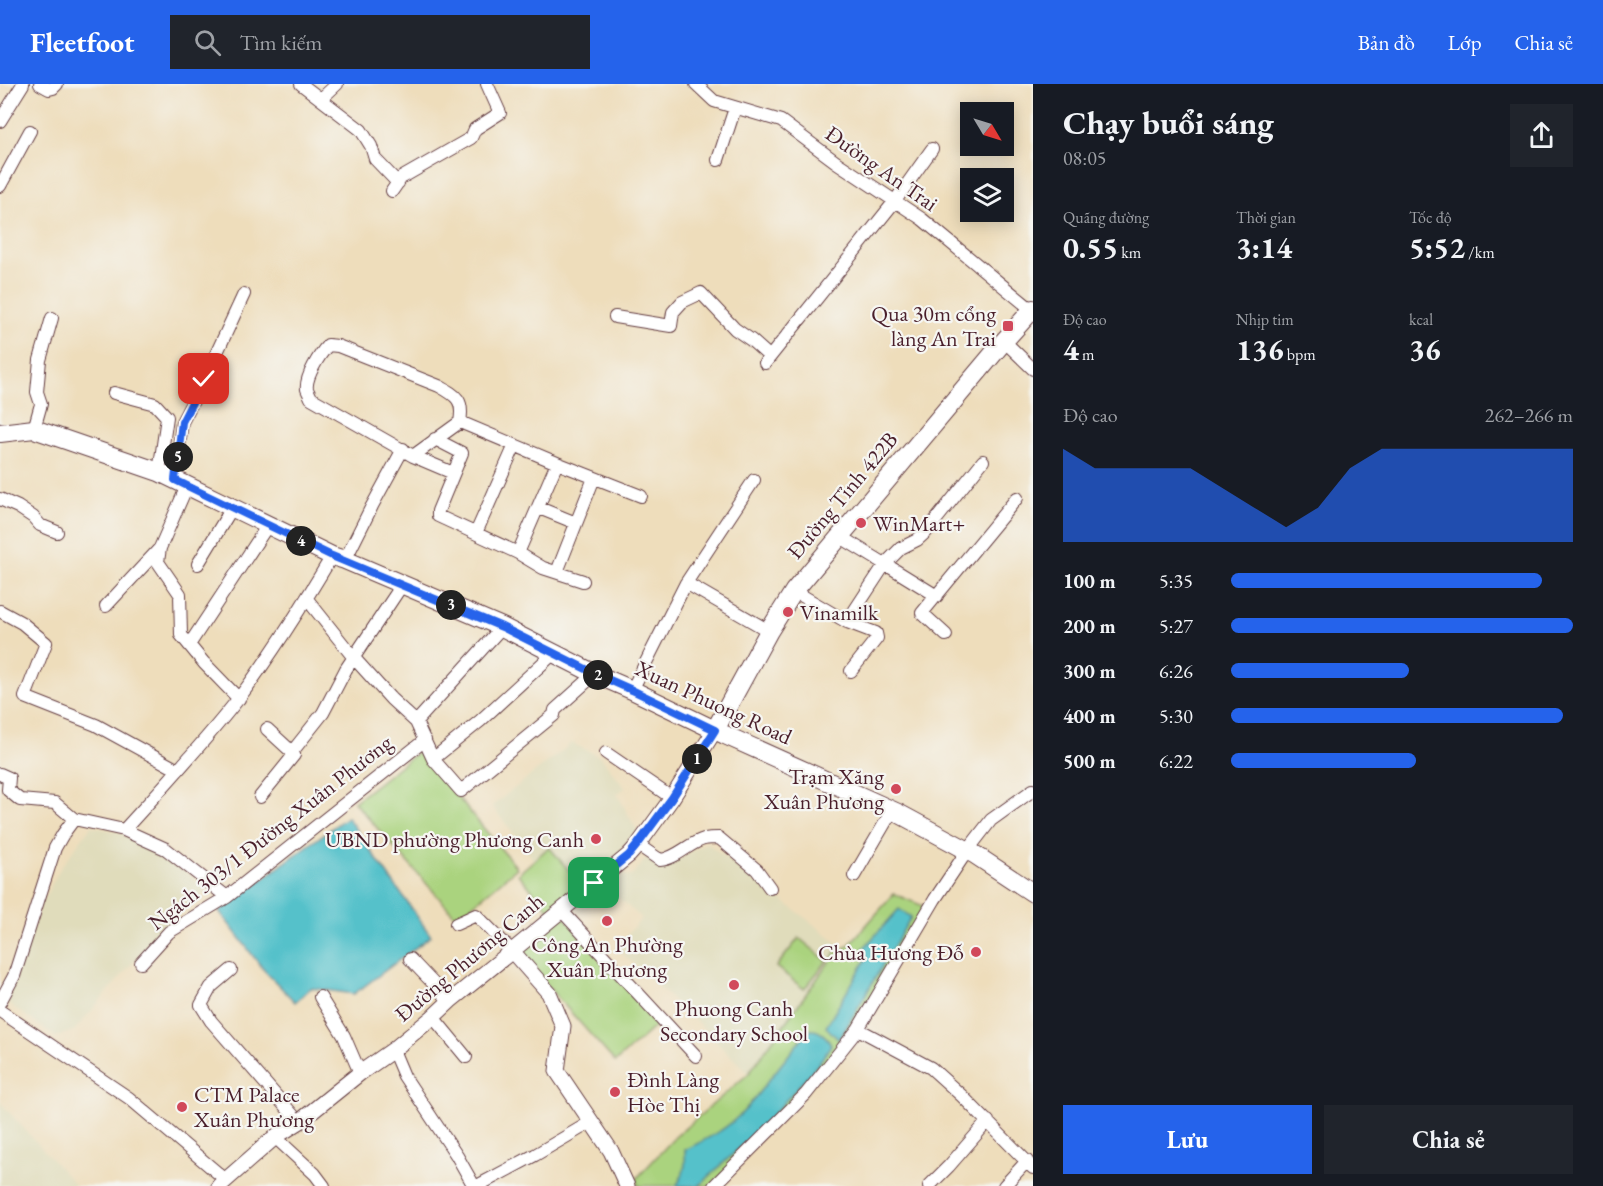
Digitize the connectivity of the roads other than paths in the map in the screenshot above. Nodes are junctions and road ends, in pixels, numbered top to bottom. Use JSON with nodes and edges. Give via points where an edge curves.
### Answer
{"nodes":[{"id":1,"x":23,"y":84,"type":"edge"},
{"id":2,"x":40,"y":84,"type":"edge"},
{"id":3,"x":57,"y":84,"type":"edge"},
{"id":4,"x":301,"y":84,"type":"edge"},
{"id":5,"x":337,"y":84,"type":"edge"},
{"id":6,"x":487,"y":84,"type":"edge"},
{"id":7,"x":696,"y":84,"type":"edge"},
{"id":8,"x":321,"y":99,"type":"junction"},
{"id":9,"x":735,"y":108,"type":"junction"},
{"id":10,"x":0,"y":121,"type":"edge"},
{"id":11,"x":30,"y":131,"type":"dead end"},
{"id":12,"x":932,"y":149,"type":"dead end"},
{"id":13,"x":718,"y":160,"type":"dead end"},
{"id":14,"x":0,"y":186,"type":"edge"},
{"id":15,"x":895,"y":201,"type":"junction"},
{"id":16,"x":243,"y":294,"type":"dead end"},
{"id":17,"x":1032,"y":310,"type":"edge"},
{"id":18,"x":615,"y":317,"type":"dead end"},
{"id":19,"x":52,"y":318,"type":"dead end"},
{"id":20,"x":1004,"y":341,"type":"junction"},
{"id":21,"x":1033,"y":369,"type":"edge"},
{"id":22,"x":114,"y":393,"type":"dead end"},
{"id":23,"x":460,"y":422,"type":"junction"},
{"id":24,"x":34,"y":429,"type":"junction"},
{"id":25,"x":0,"y":433,"type":"edge"},
{"id":26,"x":435,"y":439,"type":"junction"},
{"id":27,"x":515,"y":445,"type":"junction"},
{"id":28,"x":408,"y":453,"type":"junction"},
{"id":29,"x":983,"y":461,"type":"dead end"},
{"id":30,"x":556,"y":464,"type":"junction"},
{"id":31,"x":453,"y":473,"type":"junction"},
{"id":32,"x":594,"y":478,"type":"junction"},
{"id":33,"x":174,"y":479,"type":"junction"},
{"id":34,"x":754,"y":480,"type":"dead end"},
{"id":35,"x":641,"y":496,"type":"dead end"},
{"id":36,"x":1017,"y":498,"type":"dead end"},
{"id":37,"x":0,"y":499,"type":"edge"},
{"id":38,"x":232,"y":508,"type":"junction"},
{"id":39,"x":538,"y":508,"type":"junction"},
{"id":40,"x":576,"y":523,"type":"junction"},
{"id":41,"x":268,"y":525,"type":"junction"},
{"id":42,"x":57,"y":532,"type":"dead end"},
{"id":43,"x":476,"y":533,"type":"junction"},
{"id":44,"x":839,"y":536,"type":"junction"},
{"id":45,"x":160,"y":548,"type":"junction"},
{"id":46,"x":518,"y":553,"type":"junction"},
{"id":47,"x":339,"y":558,"type":"junction"},
{"id":48,"x":198,"y":564,"type":"dead end"},
{"id":49,"x":885,"y":564,"type":"junction"},
{"id":50,"x":557,"y":572,"type":"junction"},
{"id":51,"x":583,"y":581,"type":"dead end"},
{"id":52,"x":686,"y":583,"type":"junction"},
{"id":53,"x":402,"y":585,"type":"junction"},
{"id":54,"x":794,"y":591,"type":"junction"},
{"id":55,"x":937,"y":596,"type":"junction"},
{"id":56,"x":307,"y":599,"type":"junction"},
{"id":57,"x":106,"y":606,"type":"dead end"},
{"id":58,"x":0,"y":611,"type":"edge"},
{"id":59,"x":847,"y":622,"type":"junction"},
{"id":60,"x":502,"y":627,"type":"junction"},
{"id":61,"x":769,"y":631,"type":"junction"},
{"id":62,"x":946,"y":635,"type":"dead end"},
{"id":63,"x":189,"y":645,"type":"junction"},
{"id":64,"x":555,"y":652,"type":"junction"},
{"id":65,"x":354,"y":658,"type":"junction"},
{"id":66,"x":851,"y":671,"type":"dead end"},
{"id":67,"x":596,"y":674,"type":"junction"},
{"id":68,"x":632,"y":690,"type":"junction"},
{"id":69,"x":238,"y":699,"type":"junction"},
{"id":70,"x":416,"y":722,"type":"junction"},
{"id":71,"x":267,"y":729,"type":"dead end"},
{"id":72,"x":715,"y":730,"type":"junction"},
{"id":73,"x":424,"y":740,"type":"junction"},
{"id":74,"x":292,"y":752,"type":"junction"},
{"id":75,"x":606,"y":753,"type":"dead end"},
{"id":76,"x":434,"y":759,"type":"junction"},
{"id":77,"x":178,"y":770,"type":"junction"},
{"id":78,"x":0,"y":774,"type":"edge"},
{"id":79,"x":1033,"y":790,"type":"edge"},
{"id":80,"x":260,"y":797,"type":"dead end"},
{"id":81,"x":672,"y":798,"type":"junction"},
{"id":82,"x":892,"y":811,"type":"junction"},
{"id":83,"x":74,"y":819,"type":"junction"},
{"id":84,"x":124,"y":830,"type":"junction"},
{"id":85,"x":638,"y":844,"type":"junction"},
{"id":86,"x":967,"y":851,"type":"junction"},
{"id":87,"x":854,"y":876,"type":"dead end"},
{"id":88,"x":770,"y":888,"type":"dead end"},
{"id":89,"x":1033,"y":893,"type":"edge"},
{"id":90,"x":227,"y":897,"type":"junction"},
{"id":91,"x":561,"y":910,"type":"junction"},
{"id":92,"x":456,"y":924,"type":"dead end"},
{"id":93,"x":512,"y":951,"type":"junction"},
{"id":94,"x":410,"y":959,"type":"dead end"},
{"id":95,"x":141,"y":963,"type":"dead end"},
{"id":96,"x":231,"y":970,"type":"dead end"},
{"id":97,"x":320,"y":997,"type":"dead end"},
{"id":98,"x":450,"y":1001,"type":"junction"},
{"id":99,"x":0,"y":1002,"type":"edge"},
{"id":100,"x":0,"y":1011,"type":"edge"},
{"id":101,"x":433,"y":1017,"type":"junction"},
{"id":102,"x":858,"y":1029,"type":"junction"},
{"id":103,"x":393,"y":1050,"type":"junction"},
{"id":104,"x":696,"y":1056,"type":"dead end"},
{"id":105,"x":466,"y":1058,"type":"dead end"},
{"id":106,"x":360,"y":1073,"type":"junction"},
{"id":107,"x":988,"y":1121,"type":"junction"},
{"id":108,"x":299,"y":1122,"type":"junction"},
{"id":109,"x":591,"y":1122,"type":"junction"},
{"id":110,"x":275,"y":1137,"type":"junction"},
{"id":111,"x":1030,"y":1164,"type":"edge"},
{"id":112,"x":222,"y":1183,"type":"edge"},
{"id":113,"x":324,"y":1186,"type":"edge"},
{"id":114,"x":475,"y":1186,"type":"edge"},
{"id":115,"x":627,"y":1186,"type":"edge"},
{"id":116,"x":714,"y":1186,"type":"edge"},
{"id":117,"x":929,"y":1186,"type":"edge"},
{"id":118,"x":1004,"y":1186,"type":"edge"}],
"edges":[{"from":1,"to":10,"type":"street"},
{"from":2,"to":3,"type":"street","via":[[49,89]]},
{"from":4,"to":8,"type":"street"},
{"from":5,"to":8,"type":"street"},
{"from":6,"to":8,"type":"street","via":[[500,114],[475,129],[471,138],[401,178],[395,187],[375,159],[362,130]]},
{"from":7,"to":9,"type":"street","name":"Đường An Trai","via":[[714,101]]},
{"from":9,"to":13,"type":"street"},
{"from":9,"to":15,"type":"street","name":"Đường An Trai","via":[[781,121]]},
{"from":11,"to":14,"type":"street"},
{"from":12,"to":15,"type":"street"},
{"from":15,"to":17,"type":"street","name":"Đường An Trai"},
{"from":15,"to":18,"type":"street","via":[[767,360],[701,293],[682,302],[673,312],[670,326]]},
{"from":16,"to":33,"type":"street","via":[[182,422]]},
{"from":17,"to":20,"type":"main road","name":"Đường Tỉnh 422B"},
{"from":19,"to":24,"type":"street","via":[[40,360],[37,392],[41,404]]},
{"from":20,"to":21,"type":"street"},
{"from":20,"to":44,"type":"main road","name":"Đường Tỉnh 422B"},
{"from":22,"to":33,"type":"street","via":[[155,404],[167,417]]},
{"from":23,"to":26,"type":"street"},
{"from":23,"to":27,"type":"street"},
{"from":23,"to":28,"type":"street","via":[[461,403],[453,394],[328,345],[309,377],[307,388],[312,398]]},
{"from":24,"to":25,"type":"main road","name":"Xuan Phuong Road"},
{"from":24,"to":33,"type":"main road","name":"Xuan Phuong Road"},
{"from":26,"to":28,"type":"street"},
{"from":26,"to":31,"type":"street","via":[[462,453]]},
{"from":27,"to":30,"type":"street"},
{"from":27,"to":43,"type":"street"},
{"from":28,"to":31,"type":"street"},
{"from":28,"to":47,"type":"street"},
{"from":29,"to":49,"type":"street","via":[[927,531]]},
{"from":30,"to":32,"type":"street"},
{"from":30,"to":39,"type":"street"},
{"from":31,"to":43,"type":"street","via":[[438,516]]},
{"from":32,"to":35,"type":"street"},
{"from":32,"to":40,"type":"street"},
{"from":33,"to":38,"type":"main road","name":"Xuan Phuong Road"},
{"from":33,"to":45,"type":"street"},
{"from":34,"to":52,"type":"street"},
{"from":36,"to":55,"type":"street"},
{"from":37,"to":42,"type":"street"},
{"from":38,"to":41,"type":"main road","name":"Xuan Phuong Road"},
{"from":38,"to":48,"type":"street"},
{"from":39,"to":40,"type":"street"},
{"from":39,"to":46,"type":"street"},
{"from":40,"to":50,"type":"street"},
{"from":41,"to":47,"type":"main road","name":"Xuan Phuong Road"},
{"from":41,"to":63,"type":"street"},
{"from":43,"to":46,"type":"street"},
{"from":44,"to":49,"type":"street"},
{"from":44,"to":54,"type":"main road","name":"Đường Tỉnh 422B"},
{"from":45,"to":57,"type":"street"},
{"from":45,"to":63,"type":"street","via":[[158,562],[180,594],[181,635]]},
{"from":46,"to":50,"type":"street"},
{"from":47,"to":53,"type":"main road","name":"Xuan Phuong Road"},
{"from":47,"to":56,"type":"street"},
{"from":49,"to":55,"type":"street"},
{"from":49,"to":59,"type":"street"},
{"from":50,"to":51,"type":"street"},
{"from":52,"to":61,"type":"street"},
{"from":52,"to":68,"type":"street"},
{"from":53,"to":60,"type":"main road","name":"Xuan Phuong Road"},
{"from":53,"to":65,"type":"street"},
{"from":54,"to":59,"type":"street"},
{"from":54,"to":61,"type":"main road","name":"Đường Tỉnh 422B"},
{"from":55,"to":62,"type":"street","via":[[922,613]]},
{"from":56,"to":65,"type":"street","name":"Ngách 303/1 Đường Xuân Phương"},
{"from":56,"to":69,"type":"street"},
{"from":58,"to":77,"type":"street","via":[[46,643],[25,696],[96,725]]},
{"from":59,"to":66,"type":"street","via":[[876,633],[877,638]]},
{"from":60,"to":64,"type":"main road","name":"Xuan Phuong Road"},
{"from":60,"to":70,"type":"street"},
{"from":61,"to":72,"type":"main road","name":"Đường Tỉnh 422B"},
{"from":63,"to":69,"type":"street"},
{"from":64,"to":67,"type":"main road","name":"Xuan Phuong Road"},
{"from":64,"to":76,"type":"street"},
{"from":65,"to":70,"type":"street","name":"Ngách 303/1 Đường Xuân Phương"},
{"from":65,"to":74,"type":"street","via":[[323,713]]},
{"from":67,"to":68,"type":"main road","name":"Xuan Phuong Road"},
{"from":67,"to":76,"type":"street","via":[[554,715],[461,791]]},
{"from":68,"to":72,"type":"main road","name":"Xuan Phuong Road"},
{"from":69,"to":77,"type":"street"},
{"from":70,"to":73,"type":"street","name":"Ngách 303/1 Đường Xuân Phương"},
{"from":71,"to":74,"type":"street"},
{"from":72,"to":81,"type":"street","name":"Đường Phương Canh"},
{"from":72,"to":82,"type":"main road","name":"Xuan Phuong Road"},
{"from":73,"to":76,"type":"street"},
{"from":73,"to":90,"type":"street","name":"Ngách 303/1 Đường Xuân Phương"},
{"from":74,"to":80,"type":"street"},
{"from":75,"to":81,"type":"street"},
{"from":77,"to":84,"type":"street"},
{"from":78,"to":83,"type":"street","via":[[9,778],[8,790],[18,800],[55,803]]},
{"from":79,"to":86,"type":"street","via":[[991,820]]},
{"from":81,"to":85,"type":"street","name":"Đường Phương Canh"},
{"from":82,"to":86,"type":"main road","name":"Xuan Phuong Road"},
{"from":82,"to":87,"type":"street"},
{"from":83,"to":84,"type":"street"},
{"from":83,"to":99,"type":"street","via":[[55,848],[14,976]]},
{"from":84,"to":90,"type":"street","via":[[166,849]]},
{"from":85,"to":88,"type":"street","via":[[666,860],[704,839],[719,838],[757,870]]},
{"from":85,"to":91,"type":"street","name":"Đường Phương Canh"},
{"from":86,"to":89,"type":"main road","name":"Xuan Phuong Road"},
{"from":86,"to":102,"type":"street"},
{"from":90,"to":95,"type":"street","name":"Ngách 303/1 Đường Xuân Phương","via":[[174,928]]},
{"from":91,"to":93,"type":"street","name":"Đường Phương Canh"},
{"from":91,"to":104,"type":"street"},
{"from":92,"to":93,"type":"street","via":[[476,915]]},
{"from":93,"to":98,"type":"street","name":"Đường Phương Canh"},
{"from":93,"to":109,"type":"street","via":[[549,993],[563,1026],[557,1071]]},
{"from":94,"to":98,"type":"street"},
{"from":96,"to":108,"type":"street","via":[[212,987],[201,1005]]},
{"from":97,"to":106,"type":"street","via":[[344,1036]]},
{"from":98,"to":101,"type":"street","name":"Đường Phương Canh"},
{"from":100,"to":112,"type":"street","via":[[129,1098]]},
{"from":101,"to":103,"type":"street","name":"Đường Phương Canh"},
{"from":101,"to":105,"type":"street"},
{"from":102,"to":107,"type":"street","via":[[931,1068]]},
{"from":102,"to":116,"type":"street","via":[[806,1094]]},
{"from":103,"to":106,"type":"street","name":"Đường Phương Canh"},
{"from":103,"to":114,"type":"street","via":[[404,1076]]},
{"from":106,"to":108,"type":"street","name":"Đường Phương Canh"},
{"from":107,"to":111,"type":"street"},
{"from":107,"to":117,"type":"street"},
{"from":108,"to":110,"type":"street","name":"Đường Phương Canh"},
{"from":109,"to":114,"type":"street"},
{"from":109,"to":115,"type":"street","via":[[611,1151]]},
{"from":110,"to":112,"type":"street","name":"Đường Phương Canh"},
{"from":110,"to":113,"type":"street"},
{"from":111,"to":118,"type":"street"}]}
